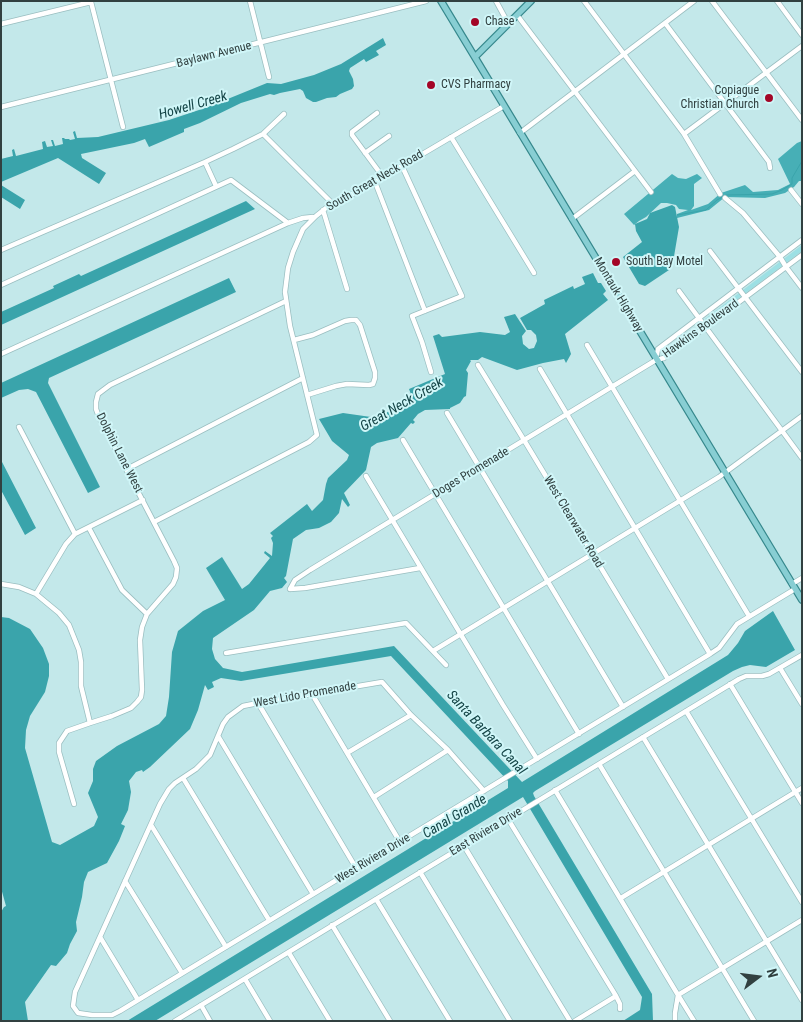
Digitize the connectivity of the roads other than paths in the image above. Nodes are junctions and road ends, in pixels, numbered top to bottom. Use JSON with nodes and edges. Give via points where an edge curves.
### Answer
{"nodes":[{"id":1,"x":250,"y":1,"type":"edge"},
{"id":2,"x":426,"y":1,"type":"edge"},
{"id":3,"x":441,"y":1,"type":"edge"},
{"id":4,"x":496,"y":1,"type":"edge"},
{"id":5,"x":531,"y":1,"type":"edge"},
{"id":6,"x":584,"y":1,"type":"edge"},
{"id":7,"x":694,"y":1,"type":"edge"},
{"id":8,"x":712,"y":1,"type":"edge"},
{"id":9,"x":777,"y":1,"type":"edge"},
{"id":10,"x":92,"y":2,"type":"edge"},
{"id":11,"x":517,"y":15,"type":"junction"},
{"id":12,"x":508,"y":23,"type":"junction"},
{"id":13,"x":665,"y":23,"type":"junction"},
{"id":14,"x":1,"y":24,"type":"edge"},
{"id":15,"x":802,"y":35,"type":"edge"},
{"id":16,"x":260,"y":43,"type":"junction"},
{"id":17,"x":802,"y":46,"type":"edge"},
{"id":18,"x":624,"y":54,"type":"junction"},
{"id":19,"x":475,"y":57,"type":"junction"},
{"id":20,"x":766,"y":73,"type":"junction"},
{"id":21,"x":269,"y":77,"type":"dead end"},
{"id":22,"x":111,"y":80,"type":"junction"},
{"id":23,"x":575,"y":91,"type":"junction"},
{"id":24,"x":726,"y":103,"type":"junction"},
{"id":25,"x":504,"y":106,"type":"junction"},
{"id":26,"x":1,"y":108,"type":"edge"},
{"id":27,"x":377,"y":113,"type":"dead end"},
{"id":28,"x":284,"y":114,"type":"dead end"},
{"id":29,"x":802,"y":120,"type":"edge"},
{"id":30,"x":123,"y":127,"type":"dead end"},
{"id":31,"x":520,"y":133,"type":"junction"},
{"id":32,"x":263,"y":134,"type":"junction"},
{"id":33,"x":684,"y":134,"type":"junction"},
{"id":34,"x":389,"y":136,"type":"dead end"},
{"id":35,"x":451,"y":137,"type":"junction"},
{"id":36,"x":365,"y":153,"type":"junction"},
{"id":37,"x":206,"y":162,"type":"junction"},
{"id":38,"x":402,"y":166,"type":"junction"},
{"id":39,"x":770,"y":168,"type":"dead end"},
{"id":40,"x":635,"y":171,"type":"junction"},
{"id":41,"x":383,"y":177,"type":"junction"},
{"id":42,"x":375,"y":182,"type":"junction"},
{"id":43,"x":216,"y":186,"type":"junction"},
{"id":44,"x":791,"y":190,"type":"dead end"},
{"id":45,"x":651,"y":192,"type":"dead end"},
{"id":46,"x":720,"y":194,"type":"dead end"},
{"id":47,"x":725,"y":198,"type":"dead end"},
{"id":48,"x":333,"y":204,"type":"junction"},
{"id":49,"x":802,"y":204,"type":"edge"},
{"id":50,"x":323,"y":210,"type":"junction"},
{"id":51,"x":315,"y":217,"type":"junction"},
{"id":52,"x":572,"y":219,"type":"junction"},
{"id":53,"x":295,"y":221,"type":"junction"},
{"id":54,"x":288,"y":223,"type":"junction"},
{"id":55,"x":302,"y":231,"type":"junction"},
{"id":56,"x":802,"y":240,"type":"edge"},
{"id":57,"x":1,"y":250,"type":"edge"},
{"id":58,"x":710,"y":252,"type":"dead end"},
{"id":59,"x":802,"y":255,"type":"edge"},
{"id":60,"x":780,"y":257,"type":"junction"},
{"id":61,"x":786,"y":267,"type":"junction"},
{"id":62,"x":534,"y":274,"type":"dead end"},
{"id":63,"x":1,"y":284,"type":"edge"},
{"id":64,"x":802,"y":288,"type":"edge"},
{"id":65,"x":348,"y":289,"type":"dead end"},
{"id":66,"x":738,"y":289,"type":"junction"},
{"id":67,"x":679,"y":291,"type":"dead end"},
{"id":68,"x":746,"y":298,"type":"junction"},
{"id":69,"x":286,"y":301,"type":"junction"},
{"id":70,"x":425,"y":311,"type":"junction"},
{"id":71,"x":699,"y":318,"type":"junction"},
{"id":72,"x":705,"y":327,"type":"junction"},
{"id":73,"x":294,"y":340,"type":"junction"},
{"id":74,"x":587,"y":345,"type":"dead end"},
{"id":75,"x":1,"y":354,"type":"edge"},
{"id":76,"x":656,"y":360,"type":"junction"},
{"id":77,"x":478,"y":365,"type":"dead end"},
{"id":78,"x":540,"y":369,"type":"dead end"},
{"id":79,"x":431,"y":372,"type":"dead end"},
{"id":80,"x":802,"y":372,"type":"edge"},
{"id":81,"x":303,"y":378,"type":"junction"},
{"id":82,"x":612,"y":387,"type":"junction"},
{"id":83,"x":307,"y":395,"type":"junction"},
{"id":84,"x":448,"y":413,"type":"dead end"},
{"id":85,"x":567,"y":414,"type":"junction"},
{"id":86,"x":802,"y":416,"type":"edge"},
{"id":87,"x":19,"y":427,"type":"dead end"},
{"id":88,"x":781,"y":431,"type":"junction"},
{"id":89,"x":403,"y":440,"type":"dead end"},
{"id":90,"x":524,"y":440,"type":"junction"},
{"id":91,"x":802,"y":458,"type":"edge"},
{"id":92,"x":479,"y":468,"type":"junction"},
{"id":93,"x":127,"y":469,"type":"junction"},
{"id":94,"x":725,"y":473,"type":"junction"},
{"id":95,"x":366,"y":476,"type":"dead end"},
{"id":96,"x":435,"y":494,"type":"junction"},
{"id":97,"x":143,"y":500,"type":"junction"},
{"id":98,"x":680,"y":501,"type":"junction"},
{"id":99,"x":392,"y":521,"type":"junction"},
{"id":100,"x":154,"y":522,"type":"junction"},
{"id":101,"x":89,"y":528,"type":"junction"},
{"id":102,"x":635,"y":528,"type":"junction"},
{"id":103,"x":75,"y":534,"type":"junction"},
{"id":104,"x":592,"y":554,"type":"junction"},
{"id":105,"x":420,"y":568,"type":"junction"},
{"id":106,"x":802,"y":578,"type":"edge"},
{"id":107,"x":548,"y":582,"type":"junction"},
{"id":108,"x":1,"y":584,"type":"edge"},
{"id":109,"x":794,"y":586,"type":"junction"},
{"id":110,"x":36,"y":594,"type":"junction"},
{"id":111,"x":802,"y":600,"type":"edge"},
{"id":112,"x":504,"y":608,"type":"junction"},
{"id":113,"x":147,"y":614,"type":"junction"},
{"id":114,"x":749,"y":616,"type":"junction"},
{"id":115,"x":460,"y":635,"type":"junction"},
{"id":116,"x":433,"y":651,"type":"junction"},
{"id":117,"x":226,"y":653,"type":"dead end"},
{"id":118,"x":710,"y":654,"type":"junction"},
{"id":119,"x":802,"y":655,"type":"edge"},
{"id":120,"x":446,"y":665,"type":"dead end"},
{"id":121,"x":780,"y":668,"type":"junction"},
{"id":122,"x":668,"y":679,"type":"junction"},
{"id":123,"x":730,"y":684,"type":"junction"},
{"id":124,"x":312,"y":694,"type":"junction"},
{"id":125,"x":258,"y":703,"type":"junction"},
{"id":126,"x":802,"y":704,"type":"edge"},
{"id":127,"x":622,"y":707,"type":"junction"},
{"id":128,"x":686,"y":711,"type":"junction"},
{"id":129,"x":412,"y":715,"type":"junction"},
{"id":130,"x":90,"y":723,"type":"junction"},
{"id":131,"x":579,"y":734,"type":"junction"},
{"id":132,"x":218,"y":736,"type":"junction"},
{"id":133,"x":642,"y":737,"type":"junction"},
{"id":134,"x":448,"y":750,"type":"junction"},
{"id":135,"x":347,"y":753,"type":"junction"},
{"id":136,"x":537,"y":759,"type":"junction"},
{"id":137,"x":599,"y":764,"type":"junction"},
{"id":138,"x":183,"y":778,"type":"junction"},
{"id":139,"x":802,"y":788,"type":"edge"},
{"id":140,"x":555,"y":790,"type":"junction"},
{"id":141,"x":484,"y":791,"type":"junction"},
{"id":142,"x":796,"y":792,"type":"junction"},
{"id":143,"x":374,"y":797,"type":"junction"},
{"id":144,"x":802,"y":803,"type":"edge"},
{"id":145,"x":74,"y":804,"type":"dead end"},
{"id":146,"x":508,"y":818,"type":"junction"},
{"id":147,"x":752,"y":819,"type":"junction"},
{"id":148,"x":151,"y":825,"type":"junction"},
{"id":149,"x":400,"y":842,"type":"junction"},
{"id":150,"x":708,"y":845,"type":"junction"},
{"id":151,"x":464,"y":846,"type":"junction"},
{"id":152,"x":356,"y":868,"type":"junction"},
{"id":153,"x":420,"y":872,"type":"junction"},
{"id":154,"x":665,"y":872,"type":"junction"},
{"id":155,"x":126,"y":881,"type":"junction"},
{"id":156,"x":313,"y":894,"type":"junction"},
{"id":157,"x":621,"y":898,"type":"junction"},
{"id":158,"x":376,"y":899,"type":"junction"},
{"id":159,"x":802,"y":902,"type":"edge"},
{"id":160,"x":270,"y":920,"type":"junction"},
{"id":161,"x":802,"y":920,"type":"edge"},
{"id":162,"x":332,"y":925,"type":"junction"},
{"id":163,"x":100,"y":937,"type":"junction"},
{"id":164,"x":766,"y":941,"type":"junction"},
{"id":165,"x":226,"y":947,"type":"junction"},
{"id":166,"x":289,"y":953,"type":"junction"},
{"id":167,"x":722,"y":968,"type":"junction"},
{"id":168,"x":182,"y":973,"type":"junction"},
{"id":169,"x":245,"y":979,"type":"junction"},
{"id":170,"x":678,"y":994,"type":"junction"},
{"id":171,"x":616,"y":996,"type":"junction"},
{"id":172,"x":138,"y":1000,"type":"junction"},
{"id":173,"x":802,"y":1000,"type":"edge"},
{"id":174,"x":201,"y":1005,"type":"junction"},
{"id":175,"x":620,"y":1009,"type":"dead end"},
{"id":176,"x":92,"y":1015,"type":"joint"},
{"id":177,"x":175,"y":1021,"type":"edge"},
{"id":178,"x":210,"y":1021,"type":"edge"},
{"id":179,"x":270,"y":1021,"type":"edge"},
{"id":180,"x":330,"y":1021,"type":"edge"},
{"id":181,"x":390,"y":1021,"type":"edge"},
{"id":182,"x":450,"y":1021,"type":"edge"},
{"id":183,"x":510,"y":1021,"type":"edge"},
{"id":184,"x":570,"y":1021,"type":"edge"},
{"id":185,"x":575,"y":1021,"type":"edge"},
{"id":186,"x":674,"y":1021,"type":"edge"},
{"id":187,"x":694,"y":1021,"type":"edge"},
{"id":188,"x":754,"y":1021,"type":"edge"}],
"edges":[{"from":1,"to":16,"type":"street"},
{"from":2,"to":16,"type":"street","name":"Baylawn Avenue"},
{"from":3,"to":19,"type":"main road","name":"Montauk Highway"},
{"from":4,"to":12,"type":"street"},
{"from":5,"to":11,"type":"main road"},
{"from":6,"to":18,"type":"street"},
{"from":7,"to":13,"type":"street"},
{"from":8,"to":20,"type":"street"},
{"from":9,"to":15,"type":"street"},
{"from":10,"to":14,"type":"street"},
{"from":10,"to":22,"type":"street"},
{"from":11,"to":12,"type":"main road"},
{"from":11,"to":23,"type":"street"},
{"from":12,"to":19,"type":"main road"},
{"from":13,"to":18,"type":"street"},
{"from":13,"to":24,"type":"street"},
{"from":16,"to":21,"type":"street"},
{"from":16,"to":22,"type":"street","name":"Baylawn Avenue"},
{"from":17,"to":20,"type":"street"},
{"from":18,"to":23,"type":"street"},
{"from":18,"to":33,"type":"street"},
{"from":19,"to":25,"type":"main road","name":"Montauk Highway"},
{"from":20,"to":24,"type":"street"},
{"from":20,"to":29,"type":"street"},
{"from":22,"to":26,"type":"street","name":"Baylawn Avenue"},
{"from":22,"to":30,"type":"street"},
{"from":23,"to":31,"type":"street"},
{"from":23,"to":40,"type":"street"},
{"from":24,"to":33,"type":"street"},
{"from":24,"to":39,"type":"street","via":[[769,162]]},
{"from":25,"to":31,"type":"main road","name":"Montauk Highway"},
{"from":25,"to":35,"type":"street","name":"South Great Neck Road"},
{"from":27,"to":36,"type":"street","via":[[352,132]]},
{"from":28,"to":32,"type":"street"},
{"from":31,"to":52,"type":"main road","name":"Montauk Highway"},
{"from":32,"to":37,"type":"street"},
{"from":32,"to":48,"type":"street"},
{"from":33,"to":46,"type":"street"},
{"from":34,"to":36,"type":"street"},
{"from":35,"to":38,"type":"street","name":"South Great Neck Road"},
{"from":35,"to":62,"type":"street"},
{"from":36,"to":41,"type":"street"},
{"from":37,"to":43,"type":"street"},
{"from":37,"to":57,"type":"street"},
{"from":38,"to":41,"type":"street","name":"South Great Neck Road"},
{"from":38,"to":70,"type":"street","via":[[462,296]]},
{"from":40,"to":45,"type":"street"},
{"from":40,"to":52,"type":"street"},
{"from":41,"to":42,"type":"street","name":"South Great Neck Road"},
{"from":42,"to":48,"type":"street","name":"South Great Neck Road"},
{"from":42,"to":70,"type":"street"},
{"from":43,"to":54,"type":"street","via":[[231,180]]},
{"from":43,"to":63,"type":"street"},
{"from":44,"to":49,"type":"street"},
{"from":47,"to":60,"type":"street","via":[[743,213]]},
{"from":48,"to":50,"type":"street","name":"South Great Neck Road"},
{"from":50,"to":51,"type":"street","name":"South Great Neck Road"},
{"from":50,"to":65,"type":"street"},
{"from":51,"to":53,"type":"street"},
{"from":51,"to":55,"type":"street","name":"South Great Neck Road"},
{"from":52,"to":76,"type":"main road","name":"Montauk Highway"},
{"from":53,"to":54,"type":"street"},
{"from":53,"to":55,"type":"street"},
{"from":54,"to":75,"type":"street"},
{"from":55,"to":69,"type":"street","name":"South Great Neck Road","via":[[288,268]]},
{"from":56,"to":60,"type":"street","name":"Hawkins Boulevard"},
{"from":58,"to":66,"type":"street"},
{"from":59,"to":61,"type":"street","name":"Hawkins Boulevard"},
{"from":60,"to":61,"type":"street"},
{"from":60,"to":66,"type":"street","name":"Hawkins Boulevard"},
{"from":61,"to":64,"type":"street"},
{"from":61,"to":68,"type":"street","name":"Hawkins Boulevard"},
{"from":66,"to":68,"type":"street"},
{"from":66,"to":71,"type":"street","name":"Hawkins Boulevard"},
{"from":67,"to":71,"type":"street"},
{"from":68,"to":72,"type":"street","name":"Hawkins Boulevard"},
{"from":68,"to":80,"type":"street"},
{"from":69,"to":73,"type":"street","name":"South Great Neck Road"},
{"from":69,"to":93,"type":"street","name":"Dolphin Lane West","via":[[110,384],[98,394],[96,409]]},
{"from":70,"to":79,"type":"street","via":[[412,316]]},
{"from":71,"to":72,"type":"street"},
{"from":71,"to":76,"type":"street","name":"Hawkins Boulevard","via":[[658,350]]},
{"from":72,"to":76,"type":"street","name":"Hawkins Boulevard","via":[[664,358]]},
{"from":72,"to":88,"type":"street"},
{"from":73,"to":81,"type":"street","name":"South Great Neck Road"},
{"from":73,"to":83,"type":"street","via":[[356,320],[375,372],[374,384],[347,384]]},
{"from":74,"to":82,"type":"street"},
{"from":76,"to":82,"type":"street","name":"Doges Promenade"},
{"from":76,"to":94,"type":"main road","name":"Montauk Highway"},
{"from":77,"to":90,"type":"street","name":"West Clearwater Road"},
{"from":78,"to":85,"type":"street"},
{"from":81,"to":83,"type":"street","name":"South Great Neck Road"},
{"from":81,"to":93,"type":"street"},
{"from":82,"to":85,"type":"street","name":"Doges Promenade"},
{"from":82,"to":98,"type":"street"},
{"from":83,"to":100,"type":"street","name":"South Great Neck Road","via":[[317,435],[309,442]]},
{"from":84,"to":92,"type":"street"},
{"from":85,"to":90,"type":"street","name":"Doges Promenade"},
{"from":85,"to":102,"type":"street"},
{"from":86,"to":88,"type":"street"},
{"from":87,"to":103,"type":"street"},
{"from":88,"to":91,"type":"street"},
{"from":88,"to":94,"type":"street"},
{"from":89,"to":96,"type":"street"},
{"from":90,"to":92,"type":"street","name":"Doges Promenade"},
{"from":90,"to":104,"type":"street","name":"West Clearwater Road"},
{"from":92,"to":96,"type":"street","name":"Doges Promenade"},
{"from":92,"to":107,"type":"street"},
{"from":93,"to":97,"type":"street","name":"Dolphin Lane West"},
{"from":94,"to":98,"type":"street"},
{"from":94,"to":109,"type":"main road","name":"Montauk Highway"},
{"from":95,"to":99,"type":"street"},
{"from":96,"to":99,"type":"street","name":"Doges Promenade"},
{"from":96,"to":112,"type":"street"},
{"from":97,"to":100,"type":"street","name":"Dolphin Lane West"},
{"from":97,"to":101,"type":"street"},
{"from":98,"to":102,"type":"street"},
{"from":98,"to":114,"type":"street"},
{"from":99,"to":105,"type":"street"},
{"from":99,"to":105,"type":"street","name":"Doges Promenade","via":[[310,570],[295,580],[290,589]]},
{"from":100,"to":113,"type":"street","name":"Dolphin Lane West","via":[[177,568],[173,584]]},
{"from":101,"to":103,"type":"street"},
{"from":101,"to":113,"type":"street","via":[[122,590]]},
{"from":102,"to":104,"type":"street"},
{"from":102,"to":118,"type":"street"},
{"from":103,"to":110,"type":"street"},
{"from":104,"to":107,"type":"street"},
{"from":104,"to":122,"type":"street","name":"West Clearwater Road"},
{"from":105,"to":115,"type":"street"},
{"from":106,"to":109,"type":"street","name":"West Riviera Drive"},
{"from":107,"to":112,"type":"street"},
{"from":107,"to":127,"type":"street"},
{"from":108,"to":110,"type":"street"},
{"from":109,"to":111,"type":"main road","name":"Montauk Highway"},
{"from":109,"to":114,"type":"street","name":"West Riviera Drive"},
{"from":110,"to":130,"type":"street","via":[[59,613],[74,636]]},
{"from":112,"to":115,"type":"street"},
{"from":112,"to":131,"type":"street"},
{"from":113,"to":130,"type":"street","via":[[140,640],[140,697],[131,708]]},
{"from":114,"to":118,"type":"street","name":"West Riviera Drive","via":[[737,624],[719,648]]},
{"from":115,"to":116,"type":"street"},
{"from":115,"to":136,"type":"street"},
{"from":116,"to":117,"type":"street","via":[[406,623]]},
{"from":116,"to":120,"type":"street"},
{"from":118,"to":122,"type":"street","name":"West Riviera Drive"},
{"from":119,"to":121,"type":"street","name":"East Riviera Drive"},
{"from":121,"to":123,"type":"street","name":"East Riviera Drive","via":[[762,676],[746,676]]},
{"from":121,"to":126,"type":"street"},
{"from":122,"to":127,"type":"street","name":"West Riviera Drive"},
{"from":123,"to":128,"type":"street","name":"East Riviera Drive"},
{"from":123,"to":142,"type":"street"},
{"from":124,"to":125,"type":"street","name":"West Lido Promenade"},
{"from":124,"to":129,"type":"street","name":"West Lido Promenade","via":[[382,682]]},
{"from":124,"to":135,"type":"street"},
{"from":125,"to":132,"type":"street","name":"West Lido Promenade","via":[[243,706],[228,717]]},
{"from":125,"to":152,"type":"street"},
{"from":127,"to":131,"type":"street","name":"West Riviera Drive"},
{"from":128,"to":133,"type":"street","name":"East Riviera Drive"},
{"from":128,"to":147,"type":"street"},
{"from":129,"to":134,"type":"street","name":"West Lido Promenade"},
{"from":129,"to":135,"type":"street"},
{"from":130,"to":145,"type":"street","via":[[67,732],[59,743]]},
{"from":131,"to":136,"type":"street","name":"West Riviera Drive"},
{"from":132,"to":138,"type":"street","name":"West Lido Promenade","via":[[203,763]]},
{"from":132,"to":156,"type":"street"},
{"from":133,"to":137,"type":"street","name":"East Riviera Drive"},
{"from":133,"to":150,"type":"street"},
{"from":134,"to":141,"type":"street","name":"West Lido Promenade"},
{"from":134,"to":143,"type":"street"},
{"from":135,"to":143,"type":"street"},
{"from":136,"to":141,"type":"street","name":"West Riviera Drive"},
{"from":137,"to":140,"type":"street","name":"East Riviera Drive"},
{"from":137,"to":154,"type":"street"},
{"from":138,"to":148,"type":"street","name":"West Lido Promenade","via":[[169,789]]},
{"from":138,"to":160,"type":"street"},
{"from":139,"to":142,"type":"street"},
{"from":140,"to":146,"type":"street","name":"East Riviera Drive"},
{"from":140,"to":157,"type":"street"},
{"from":141,"to":149,"type":"street","name":"West Riviera Drive"},
{"from":142,"to":144,"type":"street"},
{"from":142,"to":147,"type":"street"},
{"from":143,"to":149,"type":"street"},
{"from":146,"to":151,"type":"street","name":"East Riviera Drive"},
{"from":146,"to":171,"type":"street"},
{"from":147,"to":150,"type":"street"},
{"from":147,"to":159,"type":"street"},
{"from":148,"to":155,"type":"street","name":"West Lido Promenade"},
{"from":148,"to":165,"type":"street"},
{"from":149,"to":152,"type":"street","name":"West Riviera Drive"},
{"from":150,"to":154,"type":"street"},
{"from":150,"to":164,"type":"street"},
{"from":151,"to":153,"type":"street","name":"East Riviera Drive"},
{"from":151,"to":184,"type":"street"},
{"from":152,"to":156,"type":"street","name":"West Riviera Drive"},
{"from":153,"to":158,"type":"street","name":"East Riviera Drive"},
{"from":153,"to":183,"type":"street"},
{"from":154,"to":157,"type":"street"},
{"from":154,"to":167,"type":"street"},
{"from":155,"to":163,"type":"street","name":"West Lido Promenade"},
{"from":155,"to":168,"type":"street"},
{"from":156,"to":160,"type":"street","name":"West Riviera Drive"},
{"from":157,"to":170,"type":"street"},
{"from":158,"to":162,"type":"street","name":"East Riviera Drive"},
{"from":158,"to":182,"type":"street"},
{"from":160,"to":165,"type":"street","name":"West Riviera Drive"},
{"from":161,"to":164,"type":"street"},
{"from":162,"to":166,"type":"street","name":"East Riviera Drive"},
{"from":162,"to":181,"type":"street"},
{"from":163,"to":172,"type":"street"},
{"from":163,"to":176,"type":"street","name":"West Lido Promenade","via":[[75,992],[73,1006],[78,1013]]},
{"from":164,"to":167,"type":"street"},
{"from":164,"to":173,"type":"street"},
{"from":165,"to":168,"type":"street","name":"West Riviera Drive"},
{"from":166,"to":169,"type":"street","name":"East Riviera Drive"},
{"from":166,"to":180,"type":"street"},
{"from":167,"to":170,"type":"street"},
{"from":167,"to":188,"type":"street"},
{"from":168,"to":172,"type":"street","name":"West Riviera Drive"},
{"from":169,"to":174,"type":"street","name":"East Riviera Drive"},
{"from":169,"to":179,"type":"street"},
{"from":170,"to":186,"type":"street"},
{"from":170,"to":187,"type":"street"},
{"from":171,"to":175,"type":"street"},
{"from":171,"to":185,"type":"street"},
{"from":172,"to":176,"type":"street","name":"West Riviera Drive","via":[[112,1015]]},
{"from":174,"to":177,"type":"street","name":"East Riviera Drive"},
{"from":174,"to":178,"type":"street"}]}
